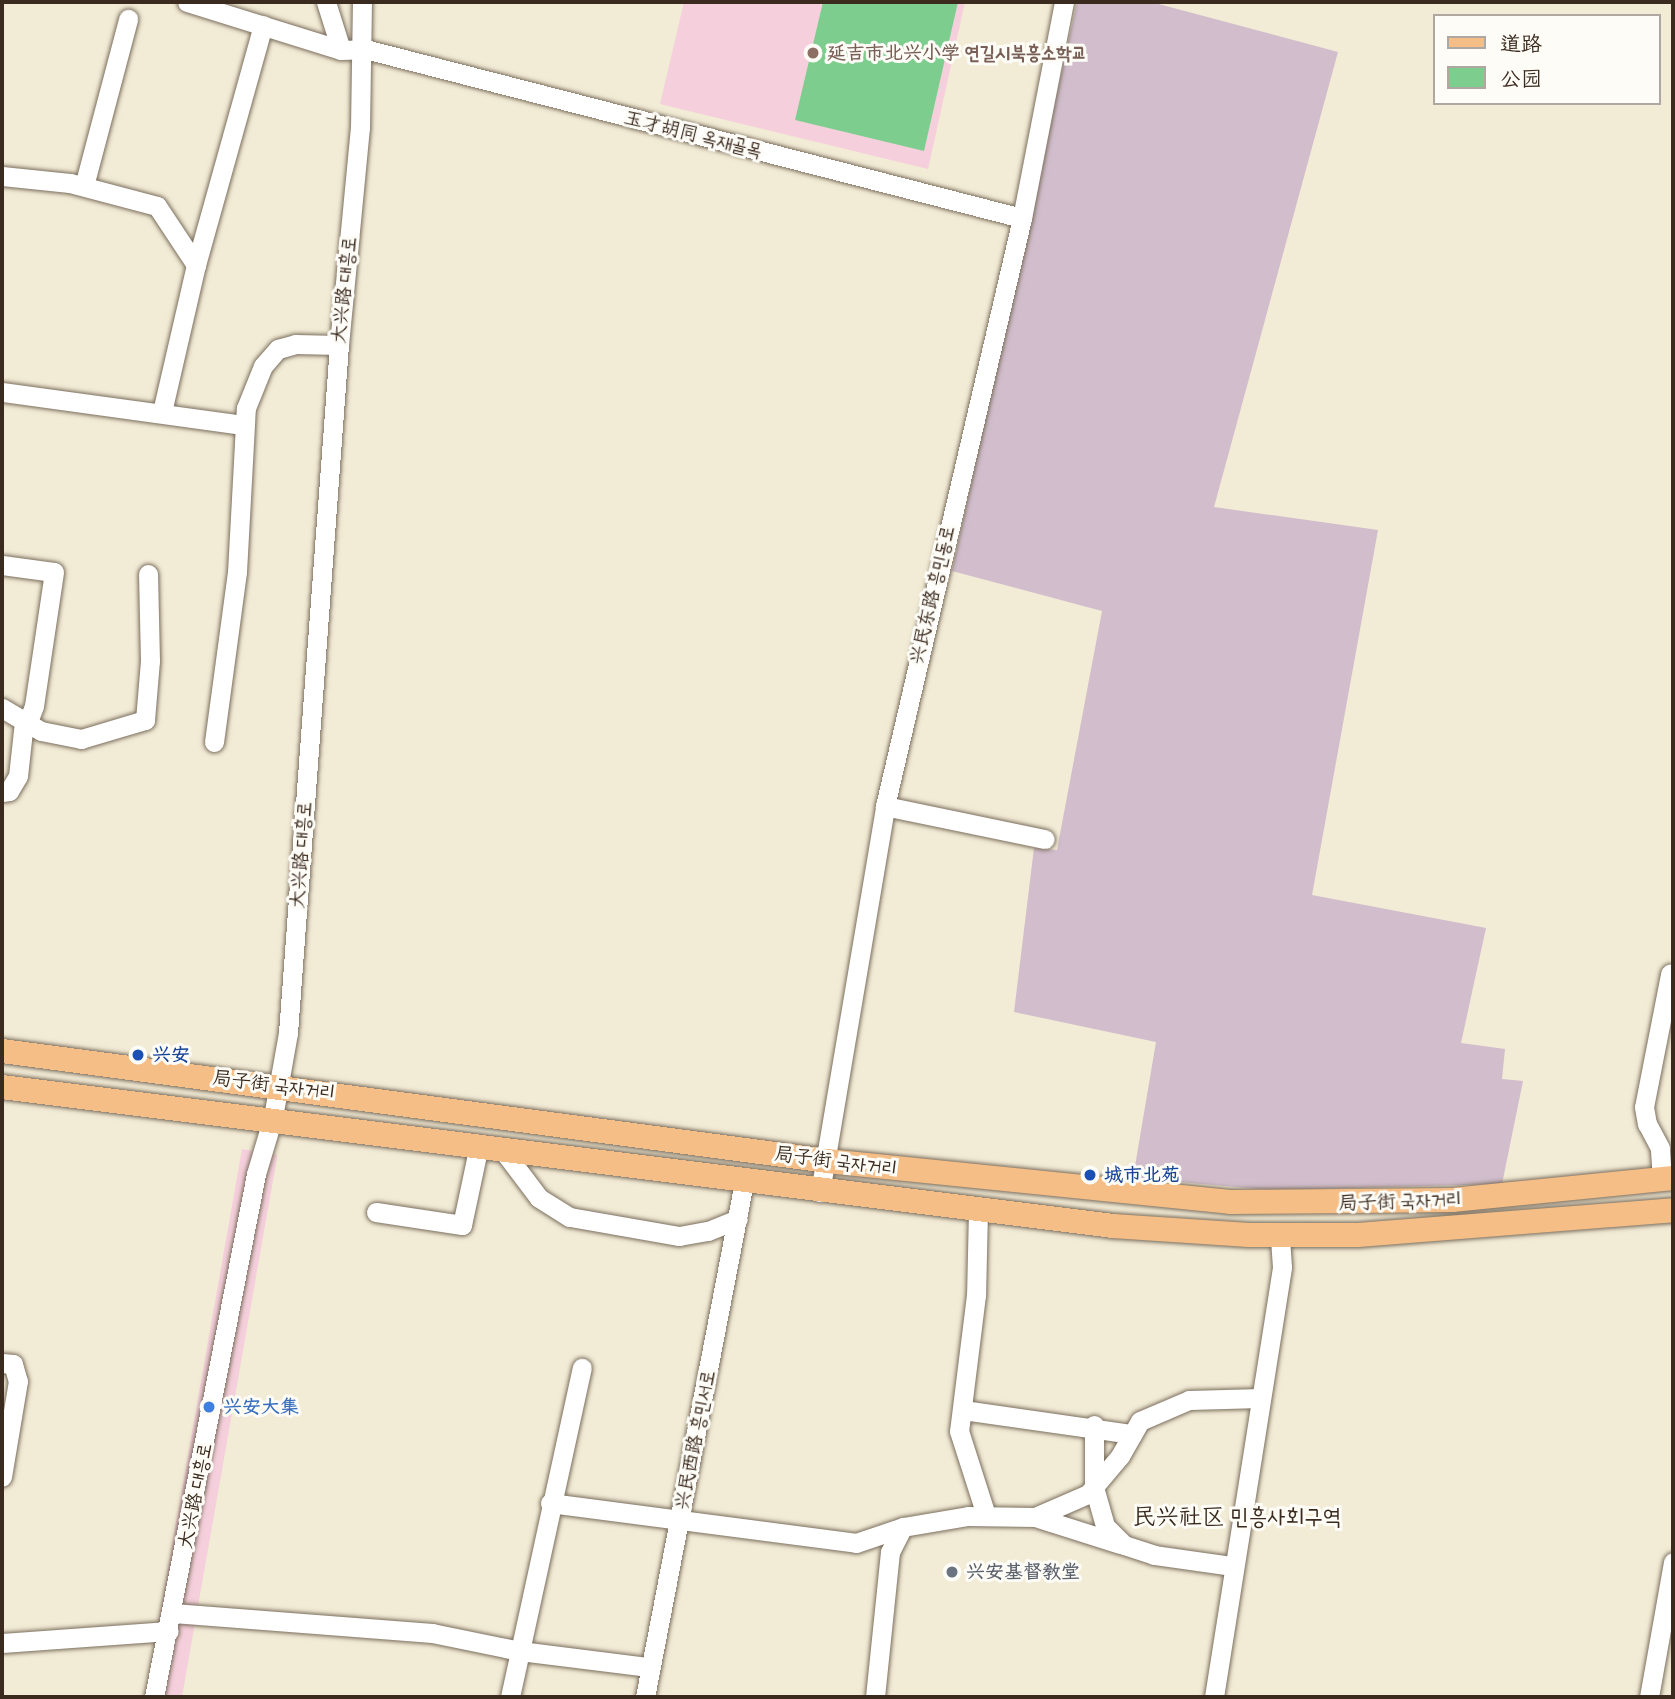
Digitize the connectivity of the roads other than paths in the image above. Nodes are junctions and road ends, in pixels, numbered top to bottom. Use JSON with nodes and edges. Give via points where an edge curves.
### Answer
{"nodes":[{"id":1,"x":187,"y":2,"type":"edge"},
{"id":2,"x":326,"y":2,"type":"edge"},
{"id":3,"x":362,"y":2,"type":"edge"},
{"id":4,"x":1065,"y":4,"type":"edge"},
{"id":5,"x":128,"y":19,"type":"dead end"},
{"id":6,"x":263,"y":26,"type":"junction"},
{"id":7,"x":365,"y":49,"type":"junction"},
{"id":8,"x":341,"y":50,"type":"junction"},
{"id":9,"x":2,"y":176,"type":"edge"},
{"id":10,"x":84,"y":186,"type":"junction"},
{"id":11,"x":1022,"y":218,"type":"junction"},
{"id":12,"x":196,"y":265,"type":"junction"},
{"id":13,"x":339,"y":345,"type":"junction"},
{"id":14,"x":2,"y":392,"type":"edge"},
{"id":15,"x":162,"y":412,"type":"junction"},
{"id":16,"x":243,"y":425,"type":"junction"},
{"id":17,"x":2,"y":565,"type":"edge"},
{"id":18,"x":148,"y":574,"type":"dead end"},
{"id":19,"x":2,"y":708,"type":"edge"},
{"id":20,"x":25,"y":723,"type":"junction"},
{"id":21,"x":214,"y":742,"type":"dead end"},
{"id":22,"x":2,"y":792,"type":"edge"},
{"id":23,"x":885,"y":806,"type":"junction"},
{"id":24,"x":1045,"y":839,"type":"dead end"},
{"id":25,"x":1671,"y":974,"type":"dead end"},
{"id":26,"x":2,"y":1051,"type":"edge"},
{"id":27,"x":278,"y":1085,"type":"junction"},
{"id":28,"x":2,"y":1087,"type":"edge"},
{"id":29,"x":272,"y":1117,"type":"junction"},
{"id":30,"x":491,"y":1147,"type":"junction"},
{"id":31,"x":827,"y":1161,"type":"junction"},
{"id":32,"x":1668,"y":1179,"type":"edge"},
{"id":33,"x":744,"y":1182,"type":"junction"},
{"id":34,"x":820,"y":1192,"type":"junction"},
{"id":35,"x":978,"y":1210,"type":"junction"},
{"id":36,"x":1673,"y":1210,"type":"edge"},
{"id":37,"x":376,"y":1212,"type":"dead end"},
{"id":38,"x":738,"y":1219,"type":"junction"},
{"id":39,"x":1280,"y":1235,"type":"junction"},
{"id":40,"x":2,"y":1363,"type":"edge"},
{"id":41,"x":582,"y":1368,"type":"dead end"},
{"id":42,"x":1261,"y":1398,"type":"junction"},
{"id":43,"x":8,"y":1402,"type":"edge"},
{"id":44,"x":963,"y":1410,"type":"junction"},
{"id":45,"x":1094,"y":1425,"type":"junction"},
{"id":46,"x":1132,"y":1434,"type":"junction"},
{"id":47,"x":5,"y":1441,"type":"edge"},
{"id":48,"x":2,"y":1477,"type":"edge"},
{"id":49,"x":1094,"y":1487,"type":"junction"},
{"id":50,"x":550,"y":1503,"type":"junction"},
{"id":51,"x":986,"y":1516,"type":"junction"},
{"id":52,"x":1035,"y":1517,"type":"junction"},
{"id":53,"x":680,"y":1518,"type":"junction"},
{"id":54,"x":903,"y":1527,"type":"junction"},
{"id":55,"x":1124,"y":1545,"type":"junction"},
{"id":56,"x":1673,"y":1562,"type":"edge"},
{"id":57,"x":1232,"y":1566,"type":"junction"},
{"id":58,"x":171,"y":1622,"type":"junction"},
{"id":59,"x":2,"y":1643,"type":"edge"},
{"id":60,"x":520,"y":1651,"type":"junction"},
{"id":61,"x":649,"y":1667,"type":"junction"},
{"id":62,"x":154,"y":1697,"type":"edge"},
{"id":63,"x":510,"y":1697,"type":"edge"},
{"id":64,"x":646,"y":1697,"type":"edge"},
{"id":65,"x":875,"y":1697,"type":"edge"},
{"id":66,"x":1214,"y":1697,"type":"edge"},
{"id":67,"x":1649,"y":1697,"type":"edge"}],
"edges":[{"from":1,"to":6,"type":"street","name":"玉才胡同 옥재골목"},
{"from":2,"to":8,"type":"street"},
{"from":3,"to":7,"type":"street","name":"大兴路 대흥로"},
{"from":4,"to":11,"type":"street","name":"兴民东路 흥민동로"},
{"from":5,"to":10,"type":"street"},
{"from":6,"to":8,"type":"street","name":"玉才胡同 옥재골목"},
{"from":6,"to":12,"type":"street"},
{"from":7,"to":8,"type":"street","name":"玉才胡同 옥재골목"},
{"from":7,"to":11,"type":"street","name":"玉才胡同 옥재골목"},
{"from":7,"to":13,"type":"street","name":"大兴路 대흥로"},
{"from":9,"to":10,"type":"street"},
{"from":10,"to":12,"type":"street","via":[[163,210]]},
{"from":11,"to":23,"type":"street","name":"兴民东路 흥민동로"},
{"from":12,"to":15,"type":"street"},
{"from":13,"to":16,"type":"street","via":[[295,344],[270,356]]},
{"from":13,"to":27,"type":"street","name":"大兴路 대흥로","via":[[288,1033]]},
{"from":14,"to":15,"type":"street"},
{"from":15,"to":16,"type":"street"},
{"from":16,"to":21,"type":"street","via":[[237,572]]},
{"from":17,"to":20,"type":"street","via":[[54,572],[34,706]]},
{"from":18,"to":20,"type":"street","via":[[150,661],[145,720],[81,739],[60,737]]},
{"from":19,"to":20,"type":"street"},
{"from":20,"to":22,"type":"street","via":[[18,776],[9,791]]},
{"from":23,"to":24,"type":"street"},
{"from":23,"to":31,"type":"street","name":"兴民东路 흥민동로"},
{"from":25,"to":32,"type":"street","via":[[1644,1107]]},
{"from":26,"to":27,"type":"main road","name":"局子街 국자거리"},
{"from":27,"to":29,"type":"street","name":"大兴路 대흥로"},
{"from":27,"to":31,"type":"main road","name":"局子街 국자거리"},
{"from":28,"to":29,"type":"main road","name":"局子街 국자거리"},
{"from":29,"to":30,"type":"main road","name":"局子街 국자거리"},
{"from":29,"to":58,"type":"street","name":"大兴路 대흥로","via":[[256,1174]]},
{"from":30,"to":33,"type":"main road","name":"局子街 국자거리"},
{"from":30,"to":37,"type":"street","via":[[462,1225]]},
{"from":30,"to":38,"type":"street","via":[[540,1198],[570,1217],[679,1236]]},
{"from":31,"to":32,"type":"main road","name":"局子街 국자거리","via":[[1230,1202],[1452,1200]]},
{"from":31,"to":34,"type":"street","name":"兴民东路 흥민동로"},
{"from":33,"to":34,"type":"main road","name":"局子街 국자거리"},
{"from":33,"to":38,"type":"street","name":"兴民西路 흥민서로"},
{"from":34,"to":35,"type":"main road","name":"局子街 국자거리"},
{"from":35,"to":39,"type":"main road","name":"局子街 국자거리","via":[[1113,1226]]},
{"from":35,"to":44,"type":"street"},
{"from":36,"to":39,"type":"main road","name":"局子街 국자거리","via":[[1452,1231]]},
{"from":38,"to":53,"type":"street","name":"兴民西路 흥민서로"},
{"from":39,"to":42,"type":"street","via":[[1282,1267]]},
{"from":40,"to":43,"type":"street","via":[[13,1364],[17,1371]]},
{"from":41,"to":50,"type":"street"},
{"from":42,"to":46,"type":"street","via":[[1189,1400],[1140,1420]]},
{"from":42,"to":57,"type":"street"},
{"from":43,"to":47,"type":"street"},
{"from":44,"to":45,"type":"street"},
{"from":44,"to":51,"type":"street","via":[[959,1431]]},
{"from":45,"to":46,"type":"street"},
{"from":45,"to":49,"type":"street"},
{"from":46,"to":49,"type":"street"},
{"from":47,"to":48,"type":"street"},
{"from":49,"to":52,"type":"street","via":[[1088,1494]]},
{"from":49,"to":55,"type":"street","via":[[1105,1526]]},
{"from":50,"to":53,"type":"street","via":[[624,1516]]},
{"from":50,"to":60,"type":"street"},
{"from":51,"to":52,"type":"street"},
{"from":51,"to":54,"type":"street"},
{"from":52,"to":55,"type":"street"},
{"from":53,"to":54,"type":"street","via":[[856,1543]]},
{"from":53,"to":61,"type":"street","name":"兴民西路 흥민서로"},
{"from":54,"to":65,"type":"street","via":[[890,1552]]},
{"from":55,"to":57,"type":"street","via":[[1154,1555]]},
{"from":56,"to":67,"type":"street"},
{"from":57,"to":66,"type":"street"},
{"from":58,"to":59,"type":"street"},
{"from":58,"to":60,"type":"street","via":[[432,1633]]},
{"from":58,"to":62,"type":"street","name":"大兴路 대흥로"},
{"from":60,"to":61,"type":"street"},
{"from":60,"to":63,"type":"street"},
{"from":61,"to":64,"type":"street","name":"兴民西路 흥민서로"}]}
